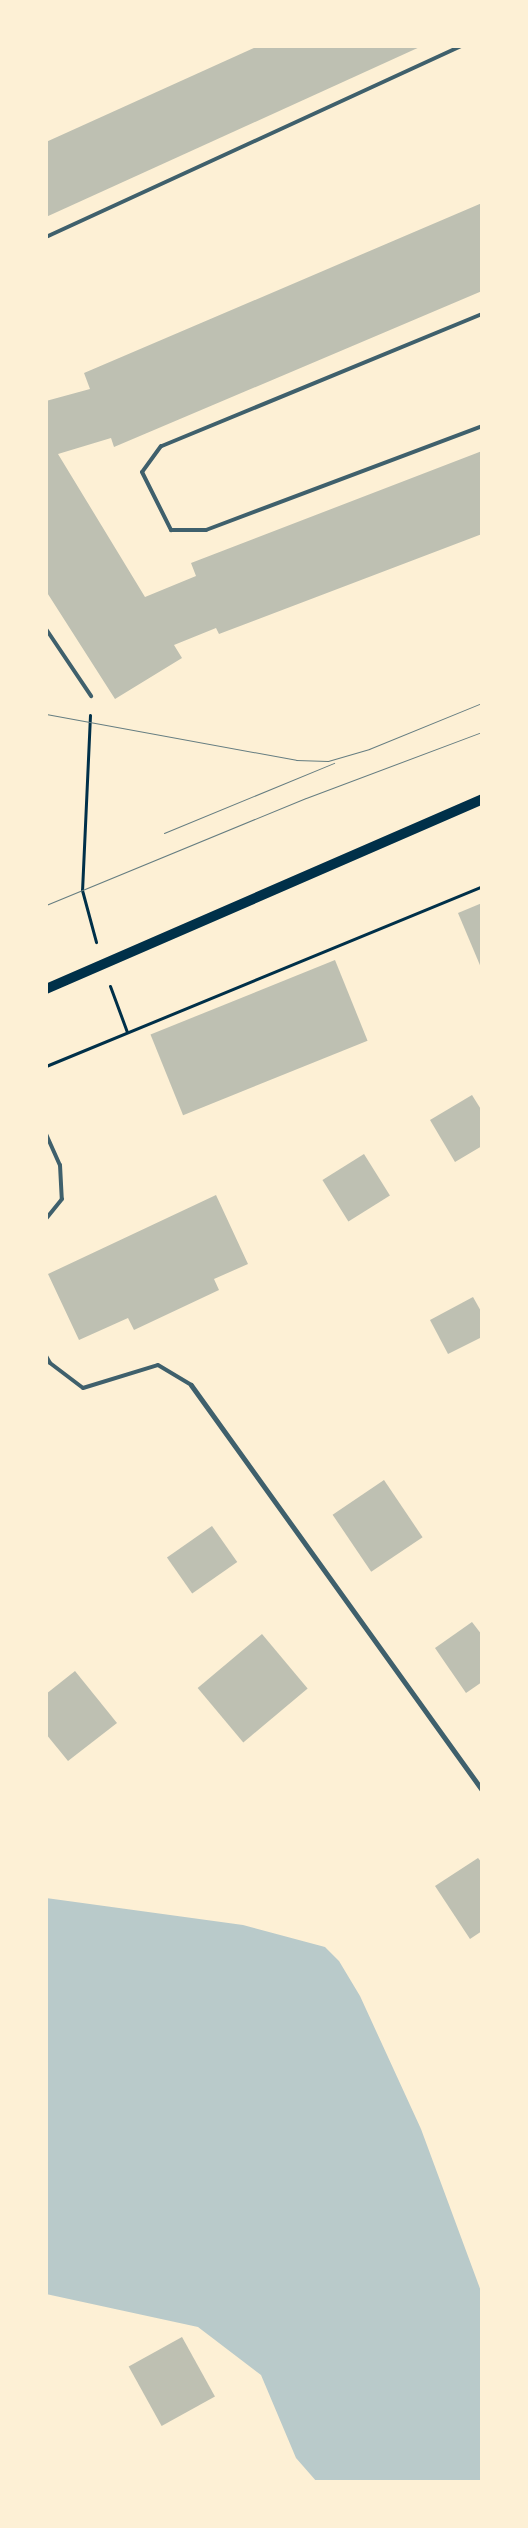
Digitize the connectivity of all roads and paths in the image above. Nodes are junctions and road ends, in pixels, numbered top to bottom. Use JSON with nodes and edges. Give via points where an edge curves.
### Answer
{"nodes":[{"id":1,"x":461,"y":46,"type":"edge"},
{"id":2,"x":46,"y":237,"type":"edge"},
{"id":3,"x":482,"y":314,"type":"edge"},
{"id":4,"x":482,"y":426,"type":"edge"},
{"id":5,"x":46,"y":629,"type":"edge"},
{"id":6,"x":91,"y":696,"type":"joint"},
{"id":7,"x":482,"y":799,"type":"edge"},
{"id":8,"x":482,"y":886,"type":"edge"},
{"id":9,"x":102,"y":964,"type":"junction"},
{"id":10,"x":46,"y":988,"type":"edge"},
{"id":11,"x":127,"y":1032,"type":"junction"},
{"id":12,"x":46,"y":1066,"type":"edge"},
{"id":13,"x":46,"y":1134,"type":"edge"},
{"id":14,"x":46,"y":1220,"type":"edge"},
{"id":15,"x":46,"y":1356,"type":"edge"},
{"id":16,"x":191,"y":1385,"type":"joint"},
{"id":17,"x":482,"y":1790,"type":"edge"}],
"edges":[{"from":1,"to":2,"type":"lane"},
{"from":3,"to":4,"type":"lane","via":[[161,446],[142,472],[171,530],[206,530]]},
{"from":5,"to":6,"type":"lane"},
{"from":6,"to":9,"type":"path","via":[[82,890]]},
{"from":7,"to":9,"type":"main road"},
{"from":8,"to":11,"type":"path"},
{"from":9,"to":10,"type":"main road"},
{"from":9,"to":11,"type":"path"},
{"from":11,"to":12,"type":"path"},
{"from":13,"to":14,"type":"lane","via":[[60,1165],[62,1199]]},
{"from":15,"to":16,"type":"lane","via":[[50,1363],[83,1388],[158,1365]]},
{"from":16,"to":17,"type":"street"}]}
